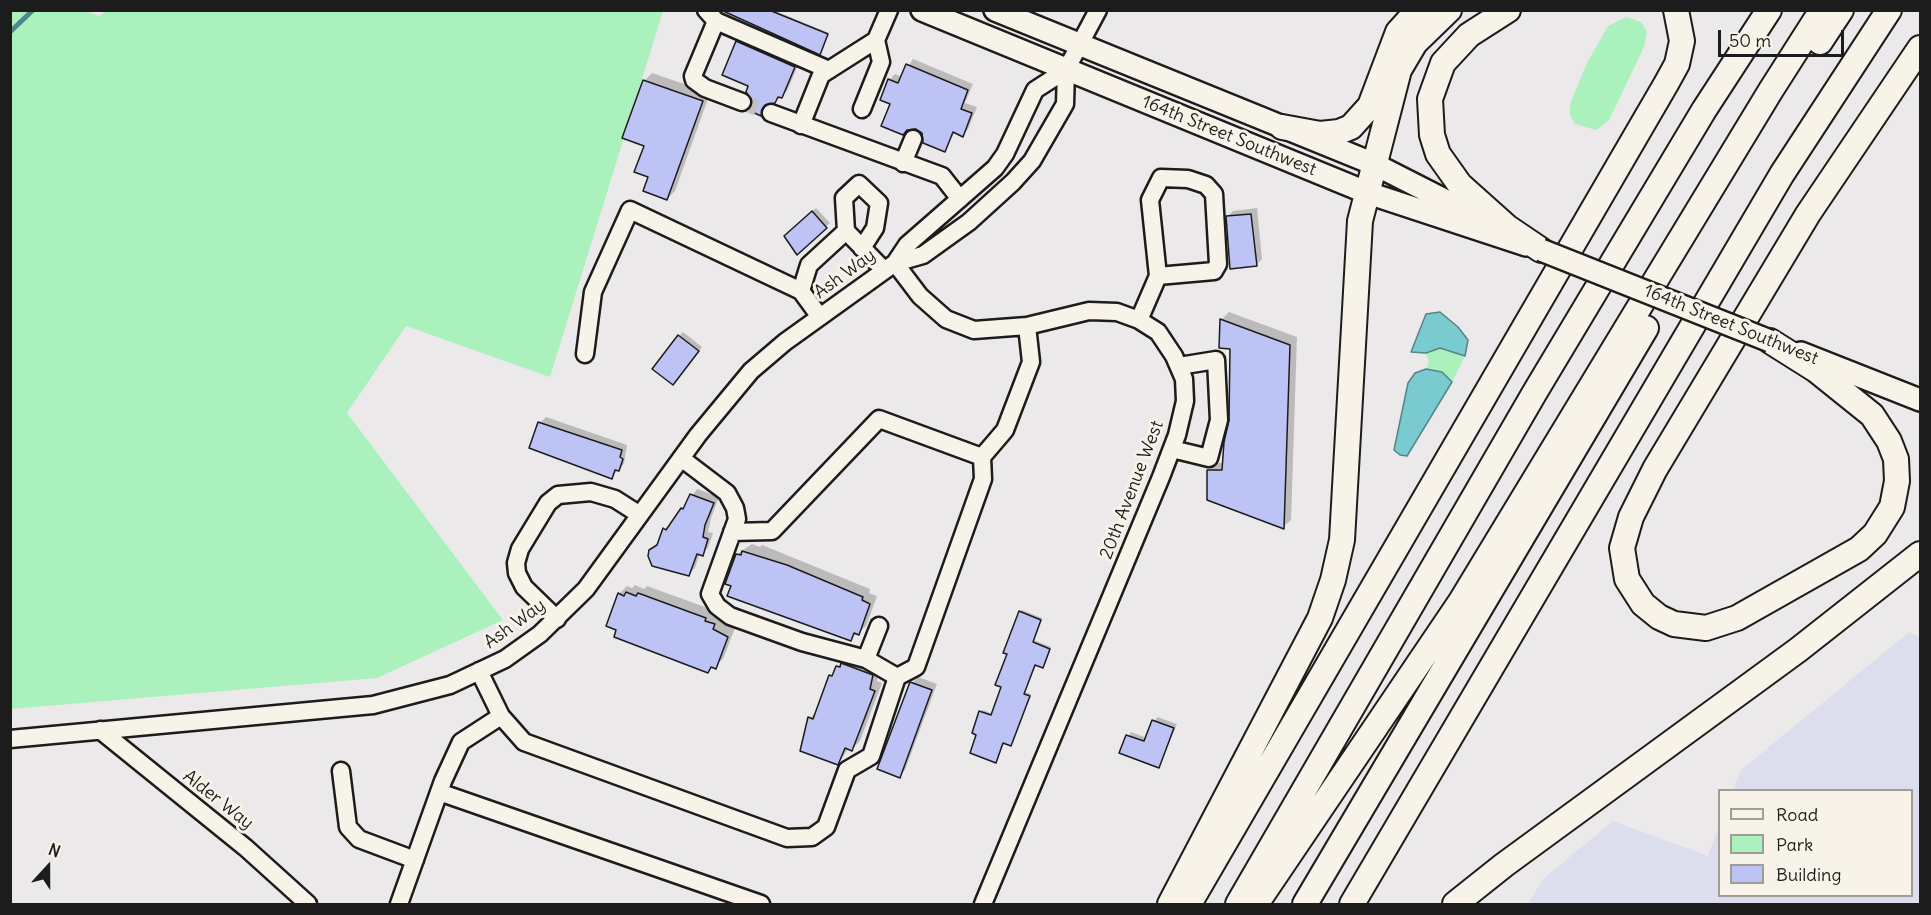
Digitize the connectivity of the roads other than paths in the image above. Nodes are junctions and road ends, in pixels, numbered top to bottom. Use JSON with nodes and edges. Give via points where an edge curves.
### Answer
{"nodes":[{"id":1,"x":889,"y":10,"type":"edge"},
{"id":2,"x":922,"y":10,"type":"edge"},
{"id":3,"x":995,"y":10,"type":"edge"},
{"id":4,"x":1098,"y":10,"type":"edge"},
{"id":5,"x":1418,"y":10,"type":"edge"},
{"id":6,"x":1449,"y":10,"type":"edge"},
{"id":7,"x":1508,"y":10,"type":"edge"},
{"id":8,"x":1676,"y":10,"type":"edge"},
{"id":9,"x":1769,"y":10,"type":"edge"},
{"id":10,"x":1822,"y":10,"type":"edge"},
{"id":11,"x":1841,"y":10,"type":"edge"},
{"id":12,"x":1889,"y":10,"type":"edge"},
{"id":13,"x":711,"y":16,"type":"edge"},
{"id":14,"x":876,"y":40,"type":"junction"},
{"id":15,"x":1080,"y":44,"type":"junction"},
{"id":16,"x":1920,"y":48,"type":"edge"},
{"id":17,"x":829,"y":70,"type":"junction"},
{"id":18,"x":1066,"y":70,"type":"junction"},
{"id":19,"x":742,"y":102,"type":"tunnel mouth"},
{"id":20,"x":862,"y":109,"type":"dead end"},
{"id":21,"x":771,"y":113,"type":"tunnel mouth"},
{"id":22,"x":801,"y":125,"type":"junction"},
{"id":23,"x":1282,"y":127,"type":"junction"},
{"id":24,"x":913,"y":139,"type":"dead end"},
{"id":25,"x":903,"y":163,"type":"junction"},
{"id":26,"x":1374,"y":164,"type":"junction"},
{"id":27,"x":1368,"y":193,"type":"junction"},
{"id":28,"x":960,"y":199,"type":"junction"},
{"id":29,"x":846,"y":231,"type":"junction"},
{"id":30,"x":862,"y":248,"type":"junction"},
{"id":31,"x":1541,"y":250,"type":"junction"},
{"id":32,"x":889,"y":266,"type":"junction"},
{"id":33,"x":1158,"y":276,"type":"junction"},
{"id":34,"x":801,"y":291,"type":"junction"},
{"id":35,"x":819,"y":317,"type":"junction"},
{"id":36,"x":1139,"y":320,"type":"junction"},
{"id":37,"x":1026,"y":326,"type":"junction"},
{"id":38,"x":1770,"y":341,"type":"junction"},
{"id":39,"x":585,"y":354,"type":"dead end"},
{"id":40,"x":1179,"y":366,"type":"junction"},
{"id":41,"x":1920,"y":400,"type":"edge"},
{"id":42,"x":1172,"y":449,"type":"junction"},
{"id":43,"x":681,"y":458,"type":"junction"},
{"id":44,"x":982,"y":458,"type":"junction"},
{"id":45,"x":640,"y":514,"type":"junction"},
{"id":46,"x":732,"y":532,"type":"junction"},
{"id":47,"x":1916,"y":556,"type":"edge"},
{"id":48,"x":557,"y":619,"type":"junction"},
{"id":49,"x":879,"y":626,"type":"dead end"},
{"id":50,"x":866,"y":659,"type":"junction"},
{"id":51,"x":479,"y":671,"type":"junction"},
{"id":52,"x":897,"y":677,"type":"junction"},
{"id":53,"x":501,"y":716,"type":"junction"},
{"id":54,"x":100,"y":730,"type":"junction"},
{"id":55,"x":10,"y":739,"type":"edge"},
{"id":56,"x":341,"y":771,"type":"dead end"},
{"id":57,"x":439,"y":792,"type":"junction"},
{"id":58,"x":415,"y":860,"type":"junction"},
{"id":59,"x":308,"y":904,"type":"edge"},
{"id":60,"x":399,"y":904,"type":"edge"},
{"id":61,"x":761,"y":904,"type":"edge"},
{"id":62,"x":983,"y":904,"type":"edge"},
{"id":63,"x":1170,"y":904,"type":"edge"},
{"id":64,"x":1189,"y":904,"type":"edge"},
{"id":65,"x":1238,"y":904,"type":"edge"},
{"id":66,"x":1256,"y":904,"type":"edge"},
{"id":67,"x":1305,"y":904,"type":"edge"},
{"id":68,"x":1352,"y":904,"type":"edge"},
{"id":69,"x":1455,"y":904,"type":"edge"}],
"edges":[{"from":1,"to":14,"type":"street"},
{"from":2,"to":18,"type":"main road","name":"164th Street Southwest"},
{"from":3,"to":15,"type":"main road","name":"164th Street Southwest"},
{"from":4,"to":15,"type":"street","name":"Ash Way"},
{"from":5,"to":23,"type":"highway","via":[[1398,32],[1370,106],[1358,121],[1339,132],[1320,134]]},
{"from":6,"to":26,"type":"highway","via":[[1415,43],[1399,70]]},
{"from":7,"to":31,"type":"highway","via":[[1469,35],[1443,63],[1430,99],[1431,126],[1438,154],[1460,185],[1507,227]]},
{"from":8,"to":64,"type":"highway","via":[[1682,41],[1672,74]]},
{"from":9,"to":65,"type":"highway","via":[[1704,110],[1535,392]]},
{"from":10,"to":66,"type":"highway","via":[[1461,601]]},
{"from":11,"to":67,"type":"highway","via":[[1778,104]]},
{"from":12,"to":68,"type":"highway","via":[[1782,174]]},
{"from":13,"to":17,"type":"street"},
{"from":13,"to":19,"type":"street","via":[[693,76],[705,88]]},
{"from":14,"to":17,"type":"street"},
{"from":14,"to":20,"type":"street","via":[[881,62]]},
{"from":15,"to":18,"type":"street","name":"Ash Way"},
{"from":15,"to":23,"type":"main road","name":"164th Street Southwest"},
{"from":16,"to":38,"type":"highway","via":[[1808,214],[1655,469],[1631,517],[1622,548],[1627,579],[1643,604],[1674,624],[1706,628],[1737,618],[1859,549],[1875,534],[1892,507],[1896,459],[1872,415],[1825,377]]},
{"from":17,"to":22,"type":"street","via":[[821,75]]},
{"from":18,"to":27,"type":"main road","name":"164th Street Southwest"},
{"from":18,"to":28,"type":"street","name":"Ash Way","via":[[1035,90],[1005,154]]},
{"from":18,"to":32,"type":"street","name":"Ash Way","via":[[1065,104],[1032,161],[969,222],[923,255]]},
{"from":21,"to":22,"type":"street"},
{"from":22,"to":25,"type":"street"},
{"from":23,"to":26,"type":"main road","name":"164th Street Southwest"},
{"from":24,"to":25,"type":"street"},
{"from":25,"to":28,"type":"street","via":[[942,177]]},
{"from":26,"to":27,"type":"highway"},
{"from":26,"to":31,"type":"main road","name":"164th Street Southwest"},
{"from":27,"to":31,"type":"main road","name":"164th Street Southwest"},
{"from":27,"to":63,"type":"highway","via":[[1360,221],[1355,276],[1342,540],[1334,580],[1320,618]]},
{"from":28,"to":32,"type":"street","name":"Ash Way"},
{"from":29,"to":30,"type":"street","name":"20th Avenue West"},
{"from":29,"to":30,"type":"street","via":[[844,198],[858,184],[879,203],[875,228]]},
{"from":29,"to":34,"type":"street","via":[[809,265]]},
{"from":30,"to":32,"type":"street","name":"20th Avenue West"},
{"from":31,"to":38,"type":"main road","name":"164th Street Southwest","bridge":true},
{"from":32,"to":35,"type":"street","name":"Ash Way"},
{"from":32,"to":37,"type":"street","name":"20th Avenue West","via":[[946,319],[974,330]]},
{"from":33,"to":33,"type":"street","via":[[1150,200],[1161,178],[1206,184],[1214,194],[1218,264],[1214,271]]},
{"from":33,"to":36,"type":"street"},
{"from":34,"to":35,"type":"street"},
{"from":34,"to":39,"type":"street","via":[[630,210],[593,292]]},
{"from":35,"to":43,"type":"street","name":"Ash Way","via":[[751,371]]},
{"from":36,"to":37,"type":"street","name":"20th Avenue West","via":[[1117,312],[1089,310]]},
{"from":36,"to":40,"type":"street","name":"20th Avenue West","via":[[1158,332]]},
{"from":37,"to":44,"type":"street","via":[[1030,362],[1005,430]]},
{"from":38,"to":41,"type":"main road","name":"164th Street Southwest"},
{"from":40,"to":42,"type":"street","name":"20th Avenue West","via":[[1185,401]]},
{"from":40,"to":42,"type":"street","via":[[1216,360],[1219,420],[1209,458]]},
{"from":42,"to":62,"type":"street","name":"20th Avenue West"},
{"from":43,"to":45,"type":"street","name":"Ash Way"},
{"from":43,"to":46,"type":"street","via":[[727,493],[737,519]]},
{"from":44,"to":46,"type":"street","via":[[879,419],[772,531]]},
{"from":44,"to":52,"type":"street","via":[[983,479],[916,667]]},
{"from":45,"to":48,"type":"street","name":"Ash Way","via":[[586,589]]},
{"from":45,"to":48,"type":"street","via":[[591,492],[558,495],[548,502],[516,563],[524,586]]},
{"from":46,"to":50,"type":"street","via":[[710,594],[717,606],[730,616],[802,642]]},
{"from":47,"to":69,"type":"highway"},
{"from":48,"to":51,"type":"street","name":"Ash Way","via":[[505,659]]},
{"from":49,"to":50,"type":"street"},
{"from":50,"to":52,"type":"street"},
{"from":51,"to":53,"type":"street"},
{"from":51,"to":54,"type":"street","name":"Ash Way","via":[[450,685],[373,705]]},
{"from":52,"to":53,"type":"street","via":[[871,756],[847,770],[826,827],[812,837],[787,838],[524,742]]},
{"from":53,"to":57,"type":"street","via":[[461,742]]},
{"from":54,"to":55,"type":"street","name":"Ash Way"},
{"from":54,"to":59,"type":"street","name":"Alder Way","via":[[246,848]]},
{"from":56,"to":58,"type":"street","via":[[348,827],[358,839]]},
{"from":57,"to":58,"type":"street"},
{"from":57,"to":61,"type":"street"},
{"from":58,"to":60,"type":"street"}]}
